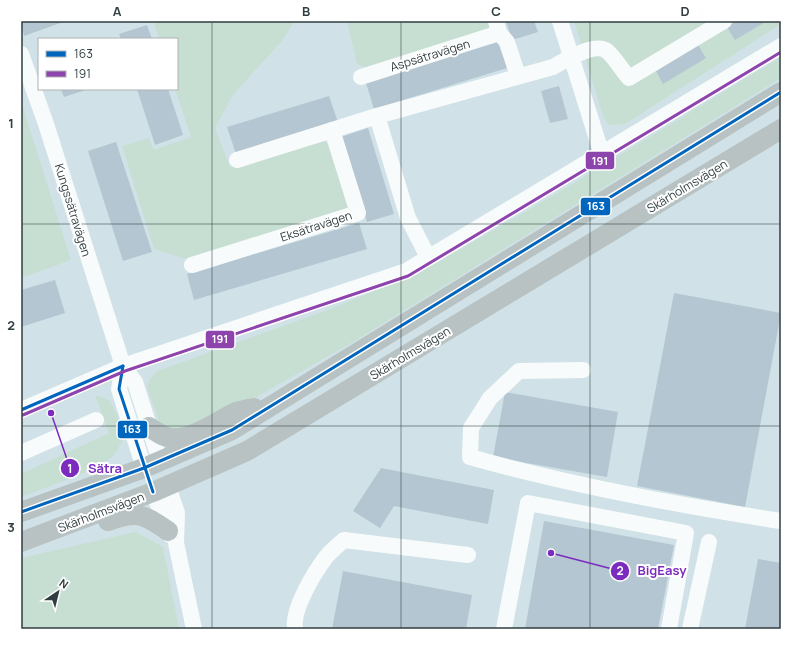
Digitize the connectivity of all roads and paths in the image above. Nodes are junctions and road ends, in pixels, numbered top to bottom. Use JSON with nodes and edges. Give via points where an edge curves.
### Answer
{"nodes":[{"id":1,"x":560,"y":21,"type":"edge"},
{"id":2,"x":724,"y":21,"type":"edge"},
{"id":3,"x":497,"y":27,"type":"edge"},
{"id":4,"x":781,"y":46,"type":"edge"},
{"id":5,"x":21,"y":54,"type":"edge"},
{"id":6,"x":571,"y":56,"type":"junction"},
{"id":7,"x":518,"y":76,"type":"junction"},
{"id":8,"x":361,"y":77,"type":"dead end"},
{"id":9,"x":781,"y":92,"type":"edge"},
{"id":10,"x":377,"y":116,"type":"junction"},
{"id":11,"x":781,"y":129,"type":"edge"},
{"id":12,"x":332,"y":130,"type":"junction"},
{"id":13,"x":602,"y":155,"type":"junction"},
{"id":14,"x":237,"y":160,"type":"dead end"},
{"id":15,"x":428,"y":258,"type":"junction"},
{"id":16,"x":192,"y":266,"type":"dead end"},
{"id":17,"x":123,"y":366,"type":"junction"},
{"id":18,"x":583,"y":370,"type":"dead end"},
{"id":19,"x":278,"y":402,"type":"junction"},
{"id":20,"x":21,"y":410,"type":"edge"},
{"id":21,"x":96,"y":420,"type":"dead end"},
{"id":22,"x":149,"y":427,"type":"junction"},
{"id":23,"x":21,"y":453,"type":"edge"},
{"id":24,"x":152,"y":464,"type":"junction"},
{"id":25,"x":161,"y":489,"type":"junction"},
{"id":26,"x":21,"y":512,"type":"edge"},
{"id":27,"x":781,"y":521,"type":"edge"},
{"id":28,"x":57,"y":529,"type":"junction"},
{"id":29,"x":172,"y":537,"type":"junction"},
{"id":30,"x":21,"y":542,"type":"edge"},
{"id":31,"x":709,"y":542,"type":"dead end"},
{"id":32,"x":468,"y":555,"type":"dead end"},
{"id":33,"x":194,"y":629,"type":"edge"},
{"id":34,"x":296,"y":629,"type":"edge"},
{"id":35,"x":504,"y":629,"type":"edge"},
{"id":36,"x":669,"y":629,"type":"edge"},
{"id":37,"x":690,"y":629,"type":"edge"}],
"edges":[{"from":1,"to":6,"type":"street"},
{"from":2,"to":6,"type":"street","via":[[629,78],[607,51],[598,48]]},
{"from":3,"to":7,"type":"street","name":"Aspsätravägen","via":[[507,42]]},
{"from":3,"to":8,"type":"street","name":"Aspsätravägen"},
{"from":4,"to":13,"type":"street"},
{"from":5,"to":17,"type":"street","name":"Kungssätravägen","via":[[46,124]]},
{"from":6,"to":7,"type":"street","via":[[553,67]]},
{"from":6,"to":13,"type":"street"},
{"from":7,"to":10,"type":"street"},
{"from":9,"to":19,"type":"main road"},
{"from":10,"to":12,"type":"street"},
{"from":10,"to":15,"type":"street","via":[[408,218]]},
{"from":11,"to":25,"type":"main road","name":"Skärholmsvägen","via":[[246,451]]},
{"from":12,"to":14,"type":"street"},
{"from":12,"to":16,"type":"street","name":"Eksätravägen","via":[[358,213]]},
{"from":13,"to":15,"type":"street"},
{"from":15,"to":17,"type":"street","via":[[406,271]]},
{"from":17,"to":20,"type":"street"},
{"from":17,"to":22,"type":"street","name":"Kungssätravägen","via":[[135,382]]},
{"from":17,"to":24,"type":"street","name":"Kungssätravägen","via":[[119,389]]},
{"from":18,"to":27,"type":"street","via":[[519,371],[490,398],[471,428],[470,457],[533,475]]},
{"from":19,"to":22,"type":"main road","via":[[238,411],[182,437],[163,436]]},
{"from":19,"to":24,"type":"main road","via":[[232,430]]},
{"from":21,"to":23,"type":"street"},
{"from":22,"to":24,"type":"street","name":"Kungssätravägen"},
{"from":24,"to":25,"type":"main road"},
{"from":24,"to":26,"type":"main road"},
{"from":25,"to":28,"type":"main road","name":"Skärholmsvägen"},
{"from":25,"to":29,"type":"street","via":[[177,512]]},
{"from":28,"to":29,"type":"main road","via":[[93,526],[134,514],[148,517]]},
{"from":28,"to":30,"type":"main road","name":"Skärholmsvägen"},
{"from":29,"to":33,"type":"street"},
{"from":31,"to":37,"type":"street"},
{"from":32,"to":34,"type":"street","via":[[344,540],[327,557],[304,592],[294,624]]},
{"from":35,"to":36,"type":"street","via":[[528,503],[686,533]]}]}
